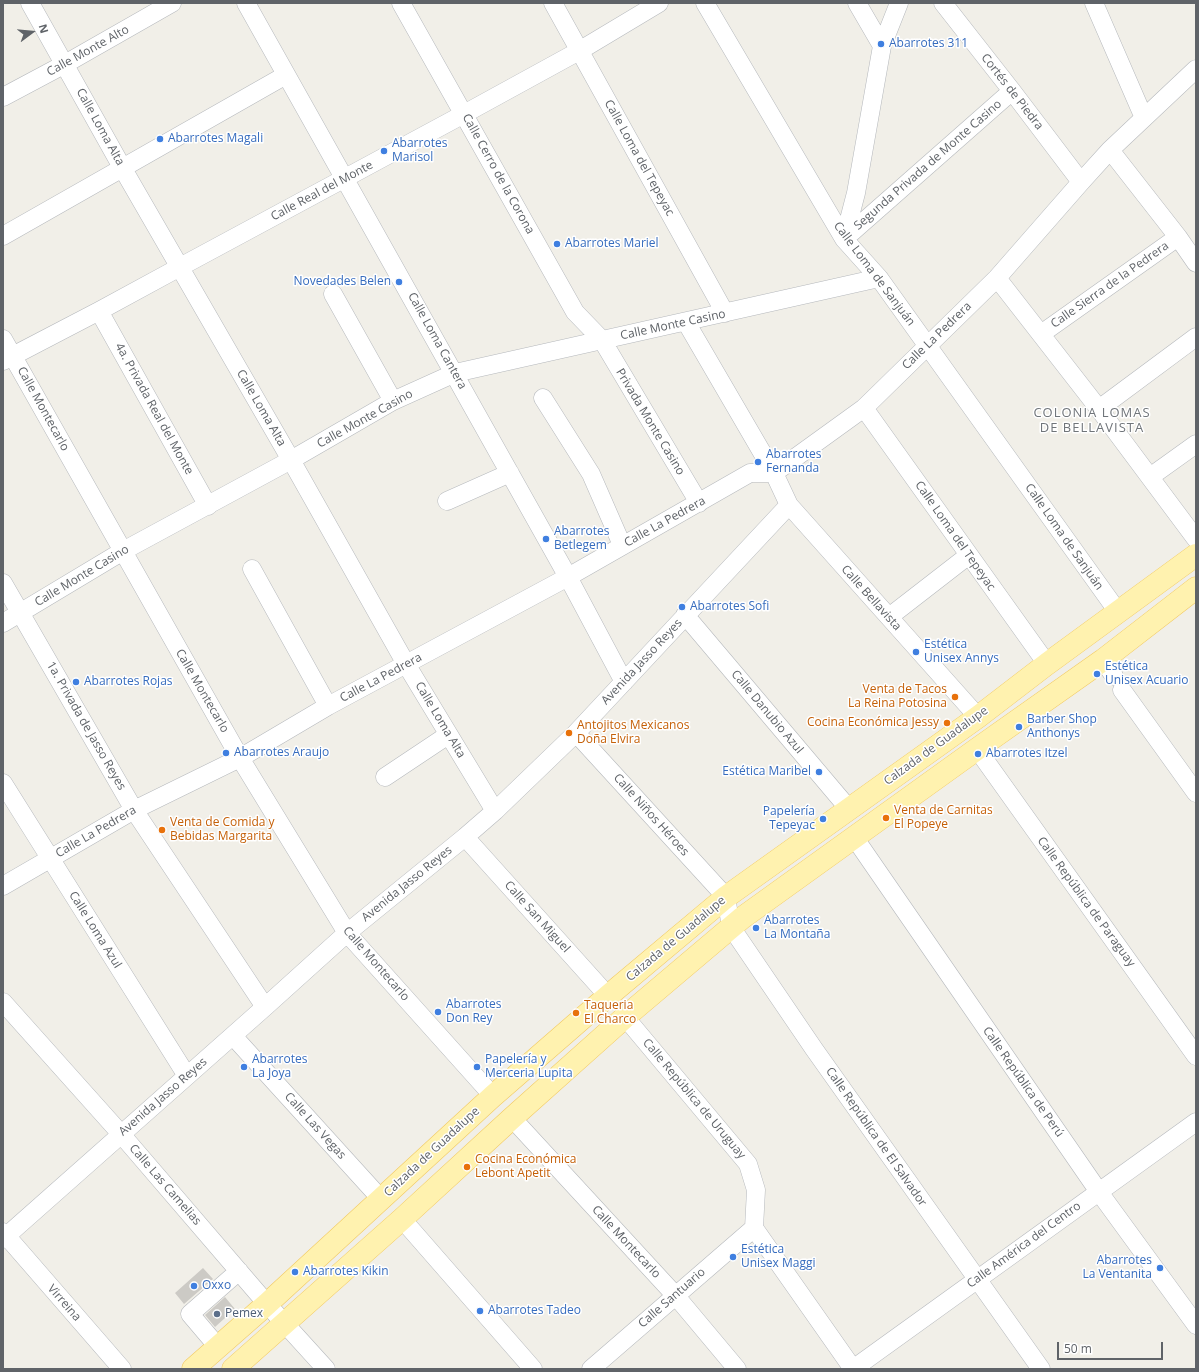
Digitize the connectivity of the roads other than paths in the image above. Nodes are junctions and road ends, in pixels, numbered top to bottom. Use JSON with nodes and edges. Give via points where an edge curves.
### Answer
{"nodes":[{"id":1,"x":30,"y":3,"type":"edge"},
{"id":2,"x":172,"y":3,"type":"edge"},
{"id":3,"x":246,"y":3,"type":"edge"},
{"id":4,"x":401,"y":3,"type":"edge"},
{"id":5,"x":553,"y":3,"type":"edge"},
{"id":6,"x":659,"y":3,"type":"edge"},
{"id":7,"x":704,"y":3,"type":"edge"},
{"id":8,"x":857,"y":3,"type":"edge"},
{"id":9,"x":899,"y":3,"type":"edge"},
{"id":10,"x":943,"y":3,"type":"edge"},
{"id":11,"x":1094,"y":3,"type":"edge"},
{"id":12,"x":882,"y":46,"type":"junction"},
{"id":13,"x":579,"y":50,"type":"junction"},
{"id":14,"x":65,"y":64,"type":"junction"},
{"id":15,"x":1196,"y":69,"type":"edge"},
{"id":16,"x":286,"y":75,"type":"junction"},
{"id":17,"x":1012,"y":91,"type":"junction"},
{"id":18,"x":3,"y":97,"type":"edge"},
{"id":19,"x":464,"y":114,"type":"junction"},
{"id":20,"x":1144,"y":118,"type":"junction"},
{"id":21,"x":1110,"y":150,"type":"junction"},
{"id":22,"x":123,"y":169,"type":"junction"},
{"id":23,"x":346,"y":178,"type":"junction"},
{"id":24,"x":1081,"y":182,"type":"junction"},
{"id":25,"x":3,"y":236,"type":"edge"},
{"id":26,"x":1178,"y":237,"type":"junction"},
{"id":27,"x":844,"y":239,"type":"junction"},
{"id":28,"x":1196,"y":263,"type":"edge"},
{"id":29,"x":180,"y":267,"type":"junction"},
{"id":30,"x":879,"y":278,"type":"junction"},
{"id":31,"x":997,"y":278,"type":"junction"},
{"id":32,"x":333,"y":294,"type":"dead end"},
{"id":33,"x":99,"y":312,"type":"junction"},
{"id":34,"x":725,"y":313,"type":"junction"},
{"id":35,"x":686,"y":322,"type":"junction"},
{"id":36,"x":1041,"y":334,"type":"junction"},
{"id":37,"x":1196,"y":337,"type":"edge"},
{"id":38,"x":3,"y":339,"type":"edge"},
{"id":39,"x":602,"y":340,"type":"junction"},
{"id":40,"x":928,"y":345,"type":"junction"},
{"id":41,"x":8,"y":358,"type":"edge"},
{"id":42,"x":455,"y":373,"type":"junction"},
{"id":43,"x":544,"y":398,"type":"dead end"},
{"id":44,"x":392,"y":401,"type":"junction"},
{"id":45,"x":864,"y":408,"type":"junction"},
{"id":46,"x":1099,"y":409,"type":"junction"},
{"id":47,"x":1196,"y":444,"type":"edge"},
{"id":48,"x":291,"y":460,"type":"junction"},
{"id":49,"x":510,"y":473,"type":"junction"},
{"id":50,"x":774,"y":473,"type":"junction"},
{"id":51,"x":1150,"y":477,"type":"junction"},
{"id":52,"x":447,"y":501,"type":"dead end"},
{"id":53,"x":699,"y":503,"type":"junction"},
{"id":54,"x":788,"y":505,"type":"junction"},
{"id":55,"x":208,"y":506,"type":"junction"},
{"id":56,"x":1196,"y":539,"type":"edge"},
{"id":57,"x":622,"y":545,"type":"junction"},
{"id":58,"x":123,"y":551,"type":"junction"},
{"id":59,"x":969,"y":555,"type":"junction"},
{"id":60,"x":1196,"y":555,"type":"edge"},
{"id":61,"x":252,"y":569,"type":"dead end"},
{"id":62,"x":568,"y":577,"type":"junction"},
{"id":63,"x":3,"y":583,"type":"edge"},
{"id":64,"x":1196,"y":588,"type":"edge"},
{"id":65,"x":20,"y":612,"type":"junction"},
{"id":66,"x":1118,"y":612,"type":"junction"},
{"id":67,"x":685,"y":615,"type":"junction"},
{"id":68,"x":888,"y":617,"type":"junction"},
{"id":69,"x":3,"y":623,"type":"edge"},
{"id":70,"x":406,"y":664,"type":"junction"},
{"id":71,"x":1047,"y":664,"type":"junction"},
{"id":72,"x":1113,"y":676,"type":"junction"},
{"id":73,"x":624,"y":682,"type":"junction"},
{"id":74,"x":328,"y":706,"type":"junction"},
{"id":75,"x":978,"y":717,"type":"junction"},
{"id":76,"x":576,"y":733,"type":"junction"},
{"id":77,"x":448,"y":735,"type":"junction"},
{"id":78,"x":977,"y":749,"type":"junction"},
{"id":79,"x":240,"y":758,"type":"junction"},
{"id":80,"x":385,"y":777,"type":"dead end"},
{"id":81,"x":3,"y":783,"type":"edge"},
{"id":82,"x":1196,"y":793,"type":"edge"},
{"id":83,"x":849,"y":809,"type":"junction"},
{"id":84,"x":134,"y":810,"type":"junction"},
{"id":85,"x":495,"y":811,"type":"junction"},
{"id":86,"x":465,"y":837,"type":"junction"},
{"id":87,"x":854,"y":837,"type":"junction"},
{"id":88,"x":50,"y":858,"type":"junction"},
{"id":89,"x":3,"y":886,"type":"edge"},
{"id":90,"x":726,"y":897,"type":"junction"},
{"id":91,"x":731,"y":927,"type":"junction"},
{"id":92,"x":347,"y":932,"type":"junction"},
{"id":93,"x":608,"y":996,"type":"junction"},
{"id":94,"x":3,"y":1002,"type":"edge"},
{"id":95,"x":265,"y":1007,"type":"junction"},
{"id":96,"x":625,"y":1017,"type":"junction"},
{"id":97,"x":233,"y":1036,"type":"junction"},
{"id":98,"x":1196,"y":1056,"type":"edge"},
{"id":99,"x":187,"y":1076,"type":"junction"},
{"id":100,"x":493,"y":1096,"type":"junction"},
{"id":101,"x":512,"y":1118,"type":"junction"},
{"id":102,"x":1196,"y":1122,"type":"edge"},
{"id":103,"x":121,"y":1134,"type":"junction"},
{"id":104,"x":1099,"y":1192,"type":"junction"},
{"id":105,"x":381,"y":1199,"type":"junction"},
{"id":106,"x":402,"y":1219,"type":"junction"},
{"id":107,"x":754,"y":1228,"type":"junction"},
{"id":108,"x":4,"y":1236,"type":"edge"},
{"id":109,"x":239,"y":1271,"type":"junction"},
{"id":110,"x":976,"y":1279,"type":"junction"},
{"id":111,"x":675,"y":1295,"type":"junction"},
{"id":112,"x":267,"y":1304,"type":"junction"},
{"id":113,"x":285,"y":1323,"type":"junction"},
{"id":114,"x":1196,"y":1325,"type":"edge"},
{"id":115,"x":218,"y":1347,"type":"junction"},
{"id":116,"x":122,"y":1369,"type":"edge"},
{"id":117,"x":193,"y":1369,"type":"edge"},
{"id":118,"x":233,"y":1369,"type":"edge"},
{"id":119,"x":326,"y":1369,"type":"edge"},
{"id":120,"x":533,"y":1369,"type":"edge"},
{"id":121,"x":591,"y":1369,"type":"edge"},
{"id":122,"x":737,"y":1369,"type":"edge"},
{"id":123,"x":853,"y":1369,"type":"edge"},
{"id":124,"x":1041,"y":1369,"type":"edge"}],
"edges":[{"from":1,"to":14,"type":"street","name":"Calle Loma Alta"},
{"from":2,"to":14,"type":"street","name":"Calle Monte Alto"},
{"from":3,"to":16,"type":"street","name":"Calle Loma Cantera"},
{"from":4,"to":19,"type":"street","name":"Calle Cerro de la Corona"},
{"from":5,"to":13,"type":"street","name":"Calle Loma del Tepeyac"},
{"from":6,"to":13,"type":"street","name":"Calle Real del Monte"},
{"from":7,"to":27,"type":"street","name":"Calle Loma de Sanjuán"},
{"from":8,"to":12,"type":"street"},
{"from":9,"to":12,"type":"street"},
{"from":10,"to":17,"type":"street","name":"Cortés de Piedra"},
{"from":11,"to":20,"type":"street"},
{"from":12,"to":27,"type":"street","via":[[856,193]]},
{"from":13,"to":19,"type":"street","name":"Calle Real del Monte"},
{"from":13,"to":34,"type":"street","name":"Calle Loma del Tepeyac"},
{"from":14,"to":18,"type":"street","name":"Calle Monte Alto"},
{"from":14,"to":22,"type":"street","name":"Calle Loma Alta"},
{"from":15,"to":20,"type":"street","name":"Calle La Pedrera"},
{"from":16,"to":22,"type":"street"},
{"from":16,"to":23,"type":"street","name":"Calle Loma Cantera"},
{"from":17,"to":24,"type":"street","name":"Cortés de Piedra"},
{"from":17,"to":27,"type":"street","name":"Segunda Privada de Monte Casino"},
{"from":19,"to":23,"type":"street","name":"Calle Real del Monte"},
{"from":19,"to":39,"type":"street","name":"Calle Cerro de la Corona","via":[[576,312]]},
{"from":20,"to":21,"type":"street","name":"Calle La Pedrera"},
{"from":21,"to":24,"type":"street","name":"Calle La Pedrera"},
{"from":21,"to":26,"type":"street"},
{"from":22,"to":25,"type":"street"},
{"from":22,"to":29,"type":"street","name":"Calle Loma Alta"},
{"from":23,"to":29,"type":"street","name":"Calle Real del Monte"},
{"from":23,"to":42,"type":"street","name":"Calle Loma Cantera"},
{"from":24,"to":31,"type":"street","name":"Calle La Pedrera"},
{"from":26,"to":28,"type":"street"},
{"from":26,"to":36,"type":"street","name":"Calle Sierra de la Pedrera"},
{"from":27,"to":30,"type":"street","name":"Calle Loma de Sanjuán"},
{"from":29,"to":33,"type":"street","name":"Calle Real del Monte"},
{"from":29,"to":48,"type":"street","name":"Calle Loma Alta"},
{"from":30,"to":34,"type":"street","name":"Calle Monte Casino"},
{"from":30,"to":40,"type":"street","name":"Calle Loma de Sanjuán"},
{"from":31,"to":36,"type":"street"},
{"from":31,"to":40,"type":"street","name":"Calle La Pedrera"},
{"from":32,"to":44,"type":"street"},
{"from":33,"to":41,"type":"street","name":"Calle Real del Monte"},
{"from":33,"to":55,"type":"street","name":"4a. Privada Real del Monte"},
{"from":34,"to":35,"type":"street","name":"Calle Monte Casino"},
{"from":35,"to":39,"type":"street","name":"Calle Monte Casino"},
{"from":35,"to":50,"type":"street"},
{"from":36,"to":46,"type":"street"},
{"from":37,"to":46,"type":"street"},
{"from":38,"to":41,"type":"street","name":"Calle Montecarlo"},
{"from":39,"to":42,"type":"street","name":"Calle Monte Casino"},
{"from":39,"to":53,"type":"street","name":"Privada Monte Casino"},
{"from":40,"to":45,"type":"street","name":"Calle La Pedrera"},
{"from":40,"to":66,"type":"street","name":"Calle Loma de Sanjuán"},
{"from":41,"to":58,"type":"street","name":"Calle Montecarlo"},
{"from":42,"to":44,"type":"street","name":"Calle Monte Casino"},
{"from":42,"to":49,"type":"street","name":"Calle Loma Cantera"},
{"from":43,"to":57,"type":"street","via":[[591,474]]},
{"from":44,"to":48,"type":"street","name":"Calle Monte Casino"},
{"from":45,"to":50,"type":"street","name":"Calle La Pedrera"},
{"from":45,"to":59,"type":"street","name":"Calle Loma del Tepeyac"},
{"from":46,"to":51,"type":"street"},
{"from":47,"to":51,"type":"street"},
{"from":48,"to":55,"type":"street","name":"Calle Monte Casino"},
{"from":48,"to":70,"type":"street","name":"Calle Loma Alta"},
{"from":49,"to":52,"type":"street"},
{"from":49,"to":62,"type":"street","name":"Calle Loma Cantera"},
{"from":50,"to":53,"type":"street","name":"Calle La Pedrera","via":[[750,473]]},
{"from":50,"to":54,"type":"street","name":"Calle Bellavista"},
{"from":51,"to":56,"type":"street"},
{"from":53,"to":57,"type":"street","name":"Calle La Pedrera"},
{"from":54,"to":67,"type":"street","name":"Avenida Jasso Reyes"},
{"from":54,"to":68,"type":"street","name":"Calle Bellavista"},
{"from":55,"to":58,"type":"street","name":"Calle Monte Casino"},
{"from":57,"to":62,"type":"street","name":"Calle La Pedrera"},
{"from":58,"to":65,"type":"street","name":"Calle Monte Casino"},
{"from":58,"to":79,"type":"street","name":"Calle Montecarlo"},
{"from":59,"to":68,"type":"street"},
{"from":59,"to":71,"type":"street","name":"Calle Loma del Tepeyac"},
{"from":60,"to":66,"type":"main road","name":"Calzada de Guadalupe"},
{"from":61,"to":74,"type":"street"},
{"from":62,"to":70,"type":"street","name":"Calle La Pedrera"},
{"from":62,"to":73,"type":"street","name":"Calle Loma Cantera"},
{"from":63,"to":65,"type":"street","name":"1a. Privada de Jasso Reyes"},
{"from":64,"to":72,"type":"main road"},
{"from":65,"to":69,"type":"street","name":"Calle Monte Casino"},
{"from":65,"to":84,"type":"street","name":"1a. Privada de Jasso Reyes"},
{"from":66,"to":71,"type":"main road","name":"Calzada de Guadalupe"},
{"from":67,"to":73,"type":"street","name":"Avenida Jasso Reyes"},
{"from":67,"to":83,"type":"street","name":"Calle Danubio Azul"},
{"from":68,"to":75,"type":"street","name":"Calle Bellavista"},
{"from":70,"to":74,"type":"street","name":"Calle La Pedrera"},
{"from":70,"to":77,"type":"street","name":"Calle Loma Alta"},
{"from":71,"to":75,"type":"main road","name":"Calzada de Guadalupe"},
{"from":72,"to":78,"type":"main road"},
{"from":72,"to":82,"type":"street"},
{"from":73,"to":76,"type":"street","name":"Avenida Jasso Reyes"},
{"from":74,"to":79,"type":"street","name":"Calle La Pedrera"},
{"from":75,"to":83,"type":"main road","name":"Calzada de Guadalupe"},
{"from":76,"to":85,"type":"street","name":"Avenida Jasso Reyes"},
{"from":76,"to":90,"type":"street","name":"Calle Niños Héroes"},
{"from":77,"to":80,"type":"street"},
{"from":77,"to":85,"type":"street","name":"Calle Loma Alta"},
{"from":78,"to":87,"type":"main road"},
{"from":78,"to":98,"type":"street","name":"Calle República de Paraguay"},
{"from":79,"to":84,"type":"street","name":"Calle La Pedrera"},
{"from":79,"to":92,"type":"street","name":"Calle Montecarlo"},
{"from":81,"to":88,"type":"street","name":"Calle Loma Azul"},
{"from":83,"to":90,"type":"main road","name":"Calzada de Guadalupe"},
{"from":84,"to":88,"type":"street","name":"Calle La Pedrera"},
{"from":84,"to":95,"type":"street","name":"1a. Privada de Jasso Reyes"},
{"from":85,"to":86,"type":"street","name":"Avenida Jasso Reyes"},
{"from":86,"to":92,"type":"street","name":"Avenida Jasso Reyes"},
{"from":86,"to":93,"type":"street","name":"Calle San Miguel"},
{"from":87,"to":91,"type":"main road"},
{"from":87,"to":104,"type":"street","name":"Calle República de Perú"},
{"from":88,"to":89,"type":"street","name":"Calle La Pedrera"},
{"from":88,"to":99,"type":"street","name":"Calle Loma Azul"},
{"from":90,"to":91,"type":"street","name":"Calle República de El Salvador"},
{"from":90,"to":93,"type":"main road","name":"Calzada de Guadalupe"},
{"from":91,"to":96,"type":"main road"},
{"from":91,"to":110,"type":"street","name":"Calle República de El Salvador"},
{"from":92,"to":95,"type":"street","name":"Avenida Jasso Reyes"},
{"from":92,"to":100,"type":"street","name":"Calle Montecarlo"},
{"from":93,"to":100,"type":"main road","name":"Calzada de Guadalupe"},
{"from":94,"to":103,"type":"street","name":"Calle Las Camelias"},
{"from":95,"to":97,"type":"street","name":"Avenida Jasso Reyes"},
{"from":96,"to":101,"type":"main road"},
{"from":96,"to":107,"type":"street","name":"Calle República de Uruguay","via":[[748,1164],[756,1190]]},
{"from":97,"to":99,"type":"street","name":"Avenida Jasso Reyes"},
{"from":97,"to":105,"type":"street","name":"Calle Las Vegas"},
{"from":99,"to":103,"type":"street","name":"Avenida Jasso Reyes"},
{"from":100,"to":105,"type":"main road","name":"Calzada de Guadalupe"},
{"from":101,"to":106,"type":"main road"},
{"from":101,"to":111,"type":"street","name":"Calle Montecarlo"},
{"from":102,"to":104,"type":"street","name":"Calle América del Centro"},
{"from":103,"to":108,"type":"street","name":"Avenida Jasso Reyes"},
{"from":103,"to":109,"type":"street","name":"Calle Las Camelias"},
{"from":104,"to":110,"type":"street","name":"Calle América del Centro"},
{"from":104,"to":114,"type":"street","name":"Calle República de Perú"},
{"from":105,"to":112,"type":"main road","name":"Calzada de Guadalupe"},
{"from":106,"to":113,"type":"main road"},
{"from":106,"to":120,"type":"street"},
{"from":107,"to":111,"type":"street","name":"Calle Santuario"},
{"from":107,"to":123,"type":"street"},
{"from":108,"to":116,"type":"street","name":"Virreina"},
{"from":109,"to":112,"type":"street","name":"Calle Las Camelias"},
{"from":109,"to":115,"type":"street","via":[[190,1314]]},
{"from":110,"to":123,"type":"street","name":"Calle América del Centro"},
{"from":110,"to":124,"type":"street","name":"Calle República de El Salvador"},
{"from":111,"to":121,"type":"street","name":"Calle Santuario"},
{"from":111,"to":122,"type":"street","name":"Calle Montecarlo"},
{"from":112,"to":113,"type":"street","name":"Calle Las Camelias"},
{"from":112,"to":115,"type":"main road","name":"Calzada de Guadalupe"},
{"from":113,"to":118,"type":"main road"},
{"from":113,"to":119,"type":"street","name":"Calle Las Camelias"},
{"from":115,"to":117,"type":"main road","name":"Calzada de Guadalupe"}]}
